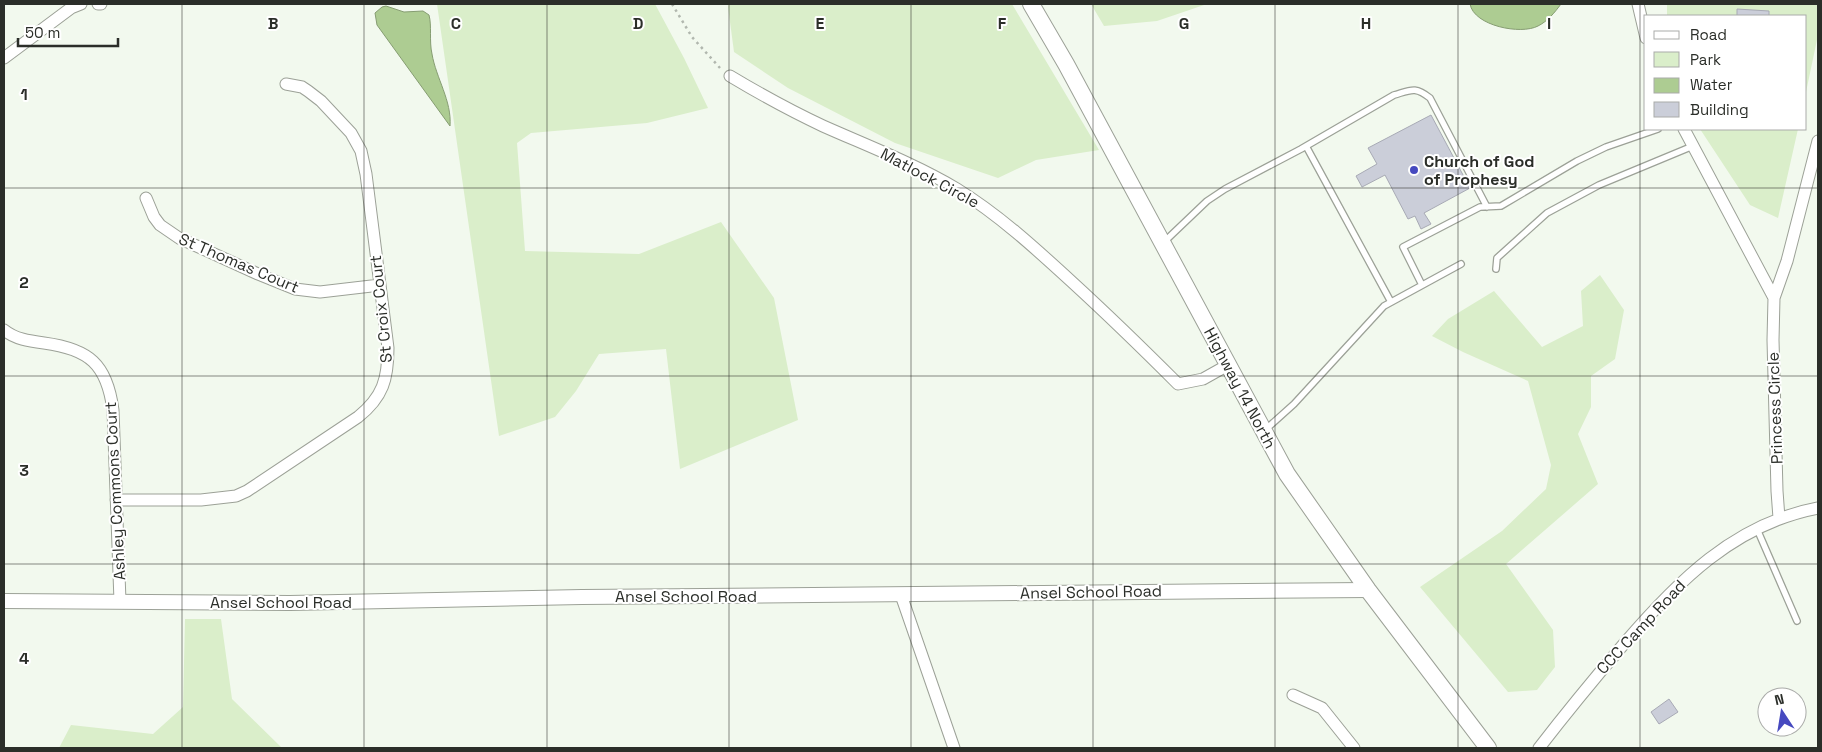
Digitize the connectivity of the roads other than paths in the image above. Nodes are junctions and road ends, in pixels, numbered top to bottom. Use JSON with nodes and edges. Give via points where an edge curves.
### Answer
{"nodes":[{"id":1,"x":81,"y":4,"type":"edge"},
{"id":2,"x":1031,"y":4,"type":"edge"},
{"id":3,"x":1638,"y":4,"type":"edge"},
{"id":4,"x":1644,"y":30,"type":"edge"},
{"id":5,"x":4,"y":58,"type":"edge"},
{"id":6,"x":730,"y":76,"type":"road end"},
{"id":7,"x":286,"y":84,"type":"dead end"},
{"id":8,"x":1655,"y":130,"type":"edge"},
{"id":9,"x":1685,"y":130,"type":"edge"},
{"id":10,"x":1818,"y":141,"type":"edge"},
{"id":11,"x":1306,"y":146,"type":"junction"},
{"id":12,"x":1693,"y":146,"type":"junction"},
{"id":13,"x":146,"y":198,"type":"dead end"},
{"id":14,"x":1488,"y":207,"type":"junction"},
{"id":15,"x":1162,"y":244,"type":"junction"},
{"id":16,"x":1461,"y":264,"type":"dead end"},
{"id":17,"x":1496,"y":269,"type":"dead end"},
{"id":18,"x":380,"y":285,"type":"junction"},
{"id":19,"x":1422,"y":285,"type":"junction"},
{"id":20,"x":1774,"y":298,"type":"junction"},
{"id":21,"x":1391,"y":302,"type":"junction"},
{"id":22,"x":4,"y":330,"type":"edge"},
{"id":23,"x":1228,"y":365,"type":"junction"},
{"id":24,"x":1264,"y":432,"type":"junction"},
{"id":25,"x":116,"y":500,"type":"junction"},
{"id":26,"x":1818,"y":508,"type":"edge"},
{"id":27,"x":1779,"y":518,"type":"junction"},
{"id":28,"x":1757,"y":528,"type":"junction"},
{"id":29,"x":1368,"y":590,"type":"junction"},
{"id":30,"x":901,"y":595,"type":"junction"},
{"id":31,"x":4,"y":601,"type":"edge"},
{"id":32,"x":120,"y":602,"type":"junction"},
{"id":33,"x":1797,"y":620,"type":"dead end"},
{"id":34,"x":1292,"y":695,"type":"dead end"},
{"id":35,"x":954,"y":748,"type":"edge"},
{"id":36,"x":1354,"y":748,"type":"edge"},
{"id":37,"x":1488,"y":748,"type":"edge"},
{"id":38,"x":1539,"y":748,"type":"edge"}],
"edges":[{"from":1,"to":5,"type":"street"},
{"from":2,"to":15,"type":"main road","name":"Highway 14 North"},
{"from":3,"to":4,"type":"street"},
{"from":6,"to":23,"type":"street","name":"Matlock Circle","via":[[772,101],[918,168],[988,210],[1039,251],[1178,384],[1203,379]]},
{"from":7,"to":18,"type":"street","name":"St Croix Court","via":[[302,87],[321,101],[358,143],[366,174]]},
{"from":8,"to":14,"type":"lane","via":[[1606,147],[1501,206]]},
{"from":9,"to":12,"type":"street","name":"Princess Circle"},
{"from":10,"to":20,"type":"street","name":"Princess Circle"},
{"from":11,"to":14,"type":"lane","via":[[1394,95],[1420,90],[1430,98]]},
{"from":11,"to":15,"type":"lane","via":[[1207,201]]},
{"from":11,"to":21,"type":"lane"},
{"from":12,"to":17,"type":"lane","via":[[1599,184],[1547,213],[1497,258]]},
{"from":12,"to":20,"type":"street","name":"Princess Circle"},
{"from":13,"to":18,"type":"street","name":"St Thomas Court","via":[[154,218],[179,238],[296,289],[320,292]]},
{"from":14,"to":19,"type":"lane","via":[[1480,207],[1403,247]]},
{"from":15,"to":23,"type":"main road","name":"Highway 14 North"},
{"from":16,"to":19,"type":"lane"},
{"from":18,"to":25,"type":"street","name":"St Croix Court","via":[[388,368],[378,396],[362,414],[236,496],[201,500]]},
{"from":19,"to":21,"type":"lane"},
{"from":20,"to":27,"type":"street","name":"Princess Circle"},
{"from":21,"to":24,"type":"lane"},
{"from":22,"to":25,"type":"street","name":"Ashley Commons Court","via":[[28,341],[64,345],[77,350],[99,368],[107,381],[112,403]]},
{"from":23,"to":24,"type":"main road","name":"Highway 14 North"},
{"from":24,"to":29,"type":"main road","name":"Highway 14 North","via":[[1287,474]]},
{"from":25,"to":32,"type":"street","name":"Ashley Commons Court"},
{"from":26,"to":27,"type":"street","name":"CCC Camp Road"},
{"from":27,"to":28,"type":"street","name":"CCC Camp Road"},
{"from":28,"to":33,"type":"lane"},
{"from":28,"to":38,"type":"street","name":"CCC Camp Road","via":[[1693,572],[1659,604],[1586,687]]},
{"from":29,"to":30,"type":"street","name":"Ansel School Road"},
{"from":29,"to":37,"type":"main road","name":"Highway 14 North"},
{"from":30,"to":32,"type":"street","name":"Ansel School Road","via":[[591,596],[290,603]]},
{"from":30,"to":35,"type":"street"},
{"from":31,"to":32,"type":"street","name":"Ansel School Road"},
{"from":34,"to":36,"type":"street","via":[[1322,708]]}]}
